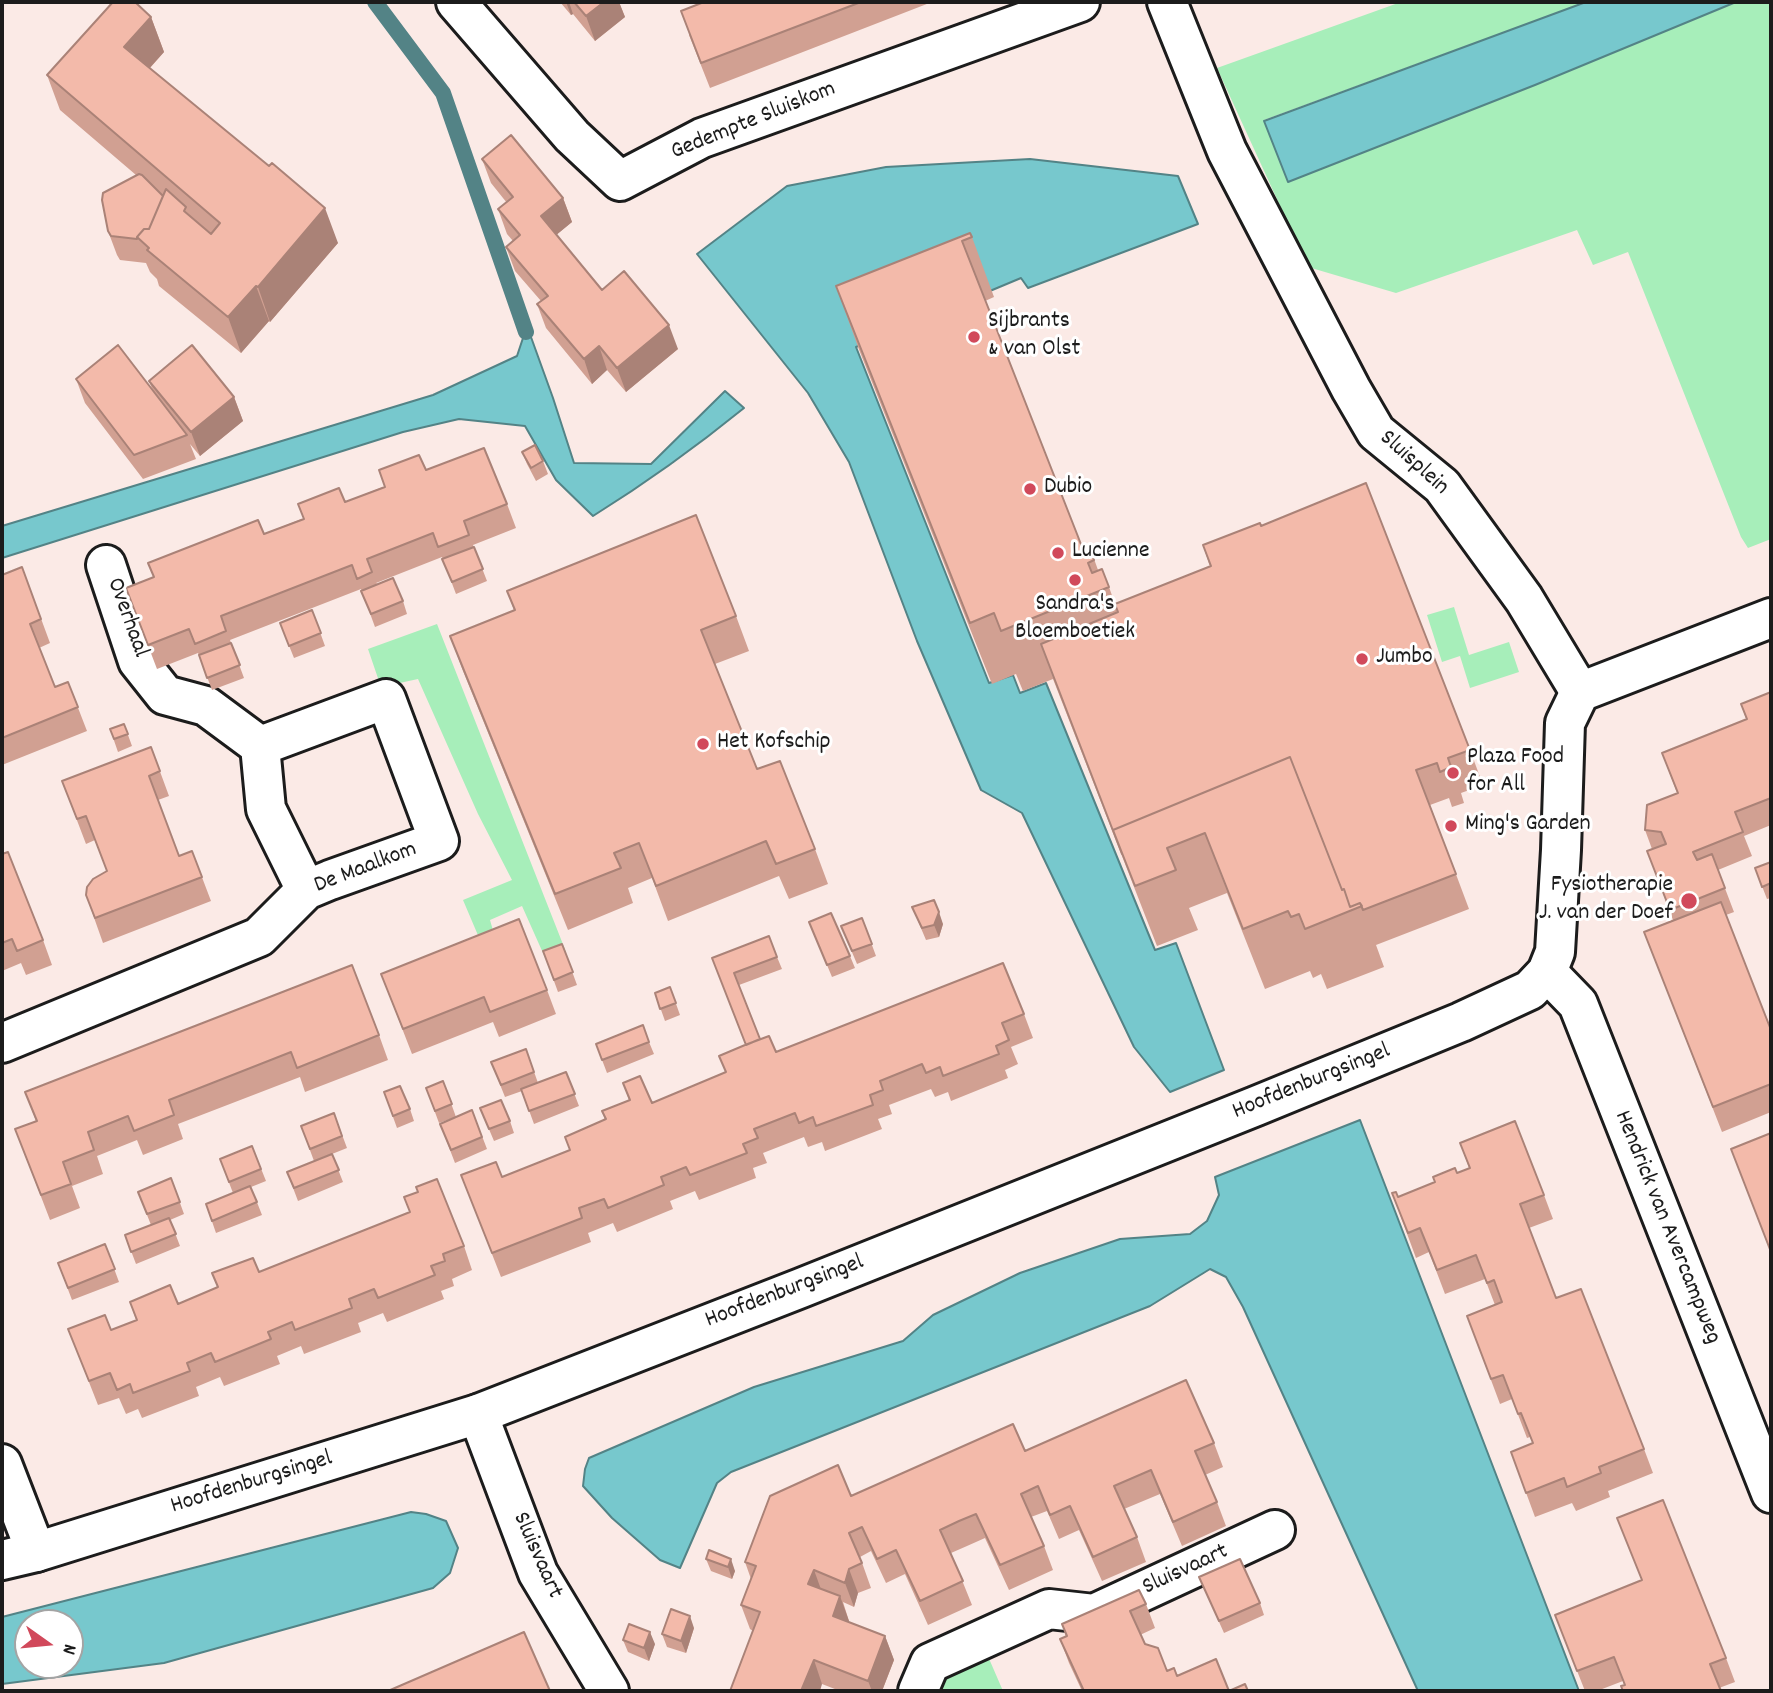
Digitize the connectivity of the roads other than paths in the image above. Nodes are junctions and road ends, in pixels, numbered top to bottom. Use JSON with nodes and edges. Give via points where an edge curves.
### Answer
{"nodes":[{"id":1,"x":456,"y":2,"type":"edge"},
{"id":2,"x":1080,"y":2,"type":"edge"},
{"id":3,"x":1167,"y":2,"type":"edge"},
{"id":4,"x":106,"y":565,"type":"dead end"},
{"id":5,"x":1771,"y":618,"type":"edge"},
{"id":6,"x":1580,"y":692,"type":"junction"},
{"id":7,"x":260,"y":746,"type":"junction"},
{"id":8,"x":306,"y":890,"type":"junction"},
{"id":9,"x":1547,"y":972,"type":"junction"},
{"id":10,"x":2,"y":1043,"type":"edge"},
{"id":11,"x":478,"y":1413,"type":"junction"},
{"id":12,"x":2,"y":1464,"type":"edge"},
{"id":13,"x":1771,"y":1493,"type":"edge"},
{"id":14,"x":1275,"y":1530,"type":"dead end"},
{"id":15,"x":19,"y":1556,"type":"edge"},
{"id":16,"x":609,"y":1691,"type":"edge"},
{"id":17,"x":918,"y":1691,"type":"edge"}],
"edges":[{"from":1,"to":2,"type":"street","name":"Gedempte Sluiskom","via":[[572,136],[620,181],[702,138]]},
{"from":3,"to":6,"type":"street","name":"Sluisplein","via":[[1227,151],[1376,432],[1442,486],[1524,599]]},
{"from":4,"to":7,"type":"street","name":"Overhaal","via":[[138,661],[164,695],[206,706]]},
{"from":5,"to":6,"type":"street"},
{"from":6,"to":9,"type":"street","via":[[1565,723],[1555,952]]},
{"from":7,"to":8,"type":"street","via":[[267,809]]},
{"from":7,"to":8,"type":"street","name":"De Maalkom","via":[[386,699],[439,841]]},
{"from":8,"to":10,"type":"street","name":"De Maalkom","via":[[259,937]]},
{"from":9,"to":11,"type":"street","name":"Hoofdenburgsingel","via":[[1530,990],[1256,1107]]},
{"from":9,"to":13,"type":"street","name":"Hendrick van Avercampweg","via":[[1578,1004]]},
{"from":11,"to":15,"type":"street","name":"Hoofdenburgsingel"},
{"from":11,"to":16,"type":"street","name":"Sluisvaart","via":[[538,1573]]},
{"from":12,"to":15,"type":"street"},
{"from":14,"to":17,"type":"street","name":"Sluisvaart","via":[[1094,1614],[1049,1609],[930,1663]]}]}
